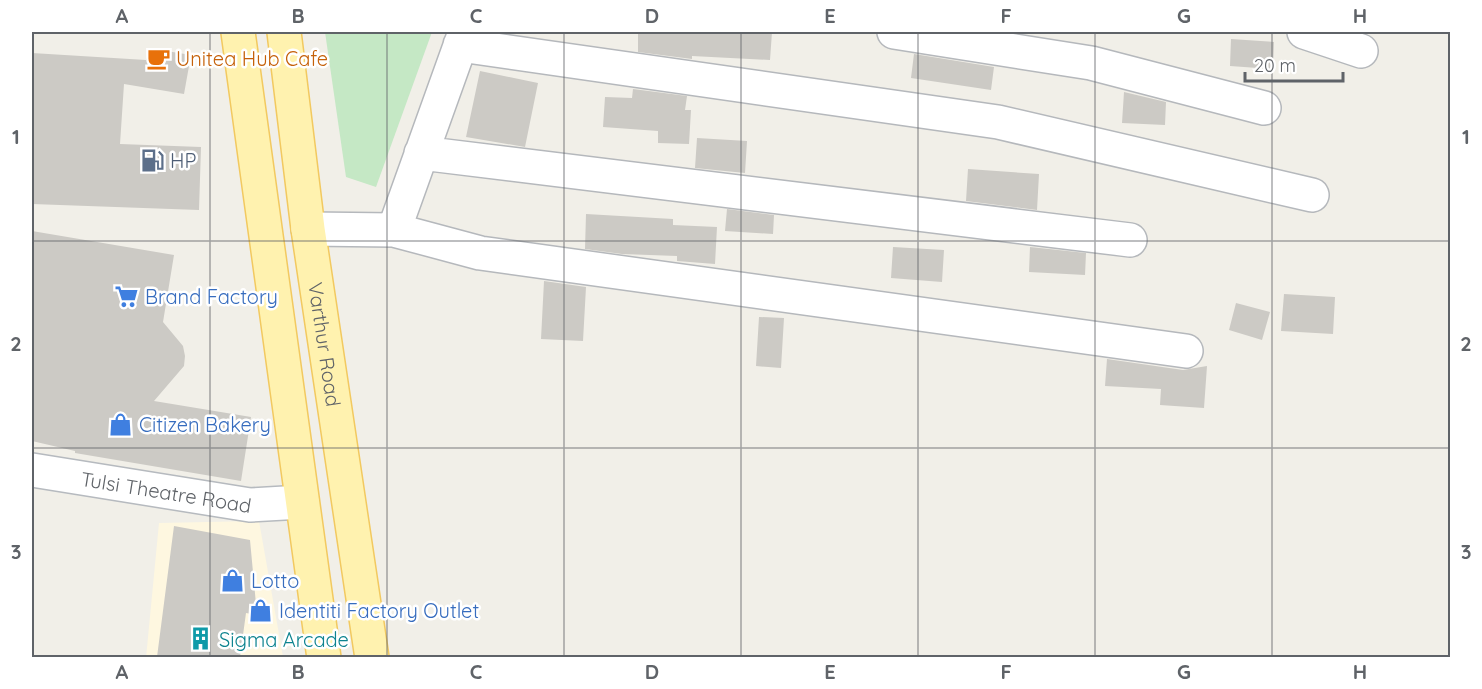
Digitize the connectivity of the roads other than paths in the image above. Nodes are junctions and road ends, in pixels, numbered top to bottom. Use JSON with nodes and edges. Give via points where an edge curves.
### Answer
{"nodes":[{"id":1,"x":238,"y":32,"type":"edge"},
{"id":2,"x":284,"y":32,"type":"edge"},
{"id":3,"x":894,"y":32,"type":"edge"},
{"id":4,"x":1304,"y":32,"type":"edge"},
{"id":5,"x":462,"y":38,"type":"edge"},
{"id":6,"x":1361,"y":51,"type":"dead end"},
{"id":7,"x":1264,"y":108,"type":"dead end"},
{"id":8,"x":421,"y":153,"type":"junction"},
{"id":9,"x":1312,"y":195,"type":"dead end"},
{"id":10,"x":308,"y":230,"type":"junction"},
{"id":11,"x":394,"y":230,"type":"junction"},
{"id":12,"x":1130,"y":240,"type":"dead end"},
{"id":13,"x":1186,"y":351,"type":"dead end"},
{"id":14,"x":32,"y":470,"type":"edge"},
{"id":15,"x":302,"y":502,"type":"junction"},
{"id":16,"x":324,"y":657,"type":"edge"},
{"id":17,"x":372,"y":657,"type":"edge"}],
"edges":[{"from":1,"to":15,"type":"main road"},
{"from":2,"to":10,"type":"main road","name":"Varthur Road"},
{"from":3,"to":7,"type":"street","via":[[1091,63]]},
{"from":4,"to":6,"type":"street"},
{"from":5,"to":8,"type":"street"},
{"from":5,"to":9,"type":"street","via":[[998,122]]},
{"from":8,"to":11,"type":"street"},
{"from":8,"to":12,"type":"street"},
{"from":10,"to":11,"type":"street"},
{"from":10,"to":17,"type":"main road","name":"Varthur Road"},
{"from":11,"to":13,"type":"street","via":[[480,254]]},
{"from":14,"to":15,"type":"street","name":"Tulsi Theatre Road","via":[[250,505]]},
{"from":15,"to":16,"type":"main road"}]}
